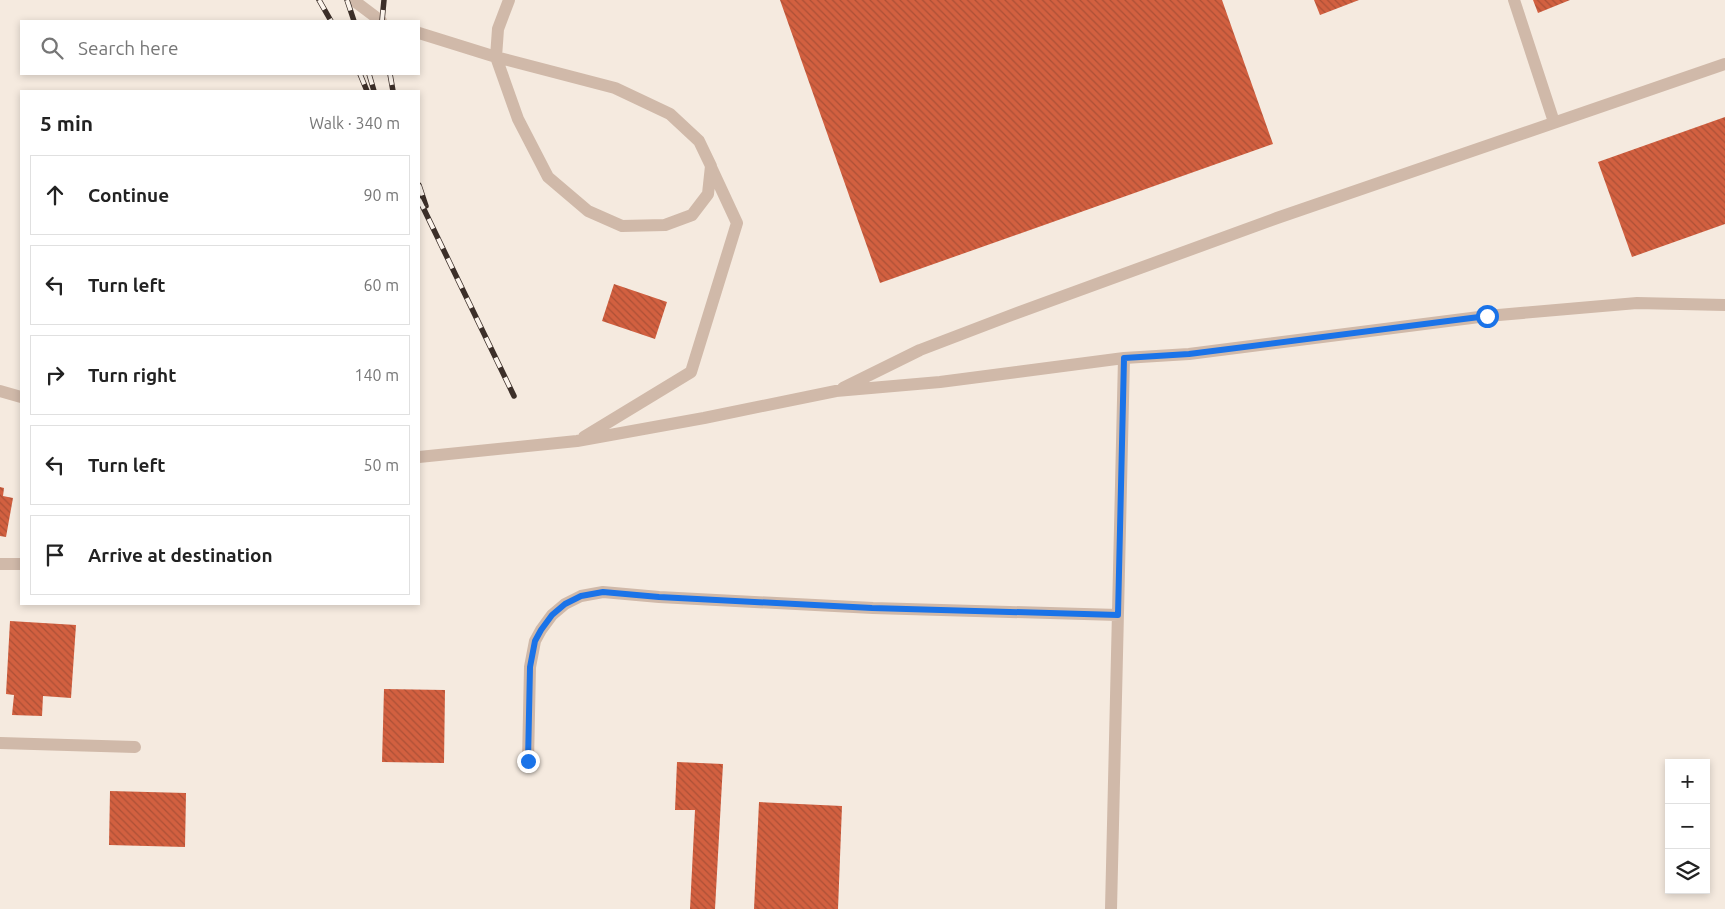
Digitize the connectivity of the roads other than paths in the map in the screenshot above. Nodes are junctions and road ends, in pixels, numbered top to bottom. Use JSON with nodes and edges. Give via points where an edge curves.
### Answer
{"nodes":[{"id":1,"x":353,"y":0,"type":"edge"},
{"id":2,"x":509,"y":0,"type":"edge"},
{"id":3,"x":1514,"y":0,"type":"edge"},
{"id":4,"x":380,"y":20,"type":"edge"},
{"id":5,"x":420,"y":33,"type":"edge"},
{"id":6,"x":496,"y":57,"type":"junction"},
{"id":7,"x":1725,"y":64,"type":"edge"},
{"id":8,"x":1554,"y":122,"type":"junction"},
{"id":9,"x":711,"y":166,"type":"junction"},
{"id":10,"x":1725,"y":304,"type":"edge"},
{"id":11,"x":1124,"y":358,"type":"junction"},
{"id":12,"x":0,"y":391,"type":"edge"},
{"id":13,"x":836,"y":391,"type":"junction"},
{"id":14,"x":20,"y":397,"type":"edge"},
{"id":15,"x":577,"y":441,"type":"junction"},
{"id":16,"x":420,"y":457,"type":"edge"},
{"id":17,"x":0,"y":564,"type":"edge"},
{"id":18,"x":20,"y":564,"type":"edge"},
{"id":19,"x":1118,"y":615,"type":"junction"},
{"id":20,"x":0,"y":743,"type":"edge"},
{"id":21,"x":136,"y":747,"type":"dead end"},
{"id":22,"x":528,"y":761,"type":"dead end"},
{"id":23,"x":1111,"y":909,"type":"edge"}],
"edges":[{"from":1,"to":4,"type":"street"},
{"from":2,"to":6,"type":"street","via":[[498,29]]},
{"from":3,"to":8,"type":"street"},
{"from":5,"to":6,"type":"street"},
{"from":6,"to":9,"type":"street","via":[[615,88],[670,114],[699,141]]},
{"from":6,"to":9,"type":"street","via":[[518,119],[548,177],[588,211],[622,226],[665,225],[692,214],[708,194]]},
{"from":7,"to":8,"type":"street"},
{"from":8,"to":13,"type":"street","via":[[1009,316],[920,350]]},
{"from":9,"to":15,"type":"street","via":[[736,223],[691,372]]},
{"from":10,"to":11,"type":"street","via":[[1637,303],[1487,316],[1189,354]]},
{"from":11,"to":13,"type":"street","via":[[940,382]]},
{"from":11,"to":19,"type":"street"},
{"from":12,"to":14,"type":"street"},
{"from":13,"to":15,"type":"street"},
{"from":15,"to":16,"type":"street"},
{"from":17,"to":18,"type":"street"},
{"from":19,"to":22,"type":"street","via":[[872,608],[603,592],[581,596],[552,615],[535,641],[530,667]]},
{"from":19,"to":23,"type":"street"},
{"from":20,"to":21,"type":"street"}]}
